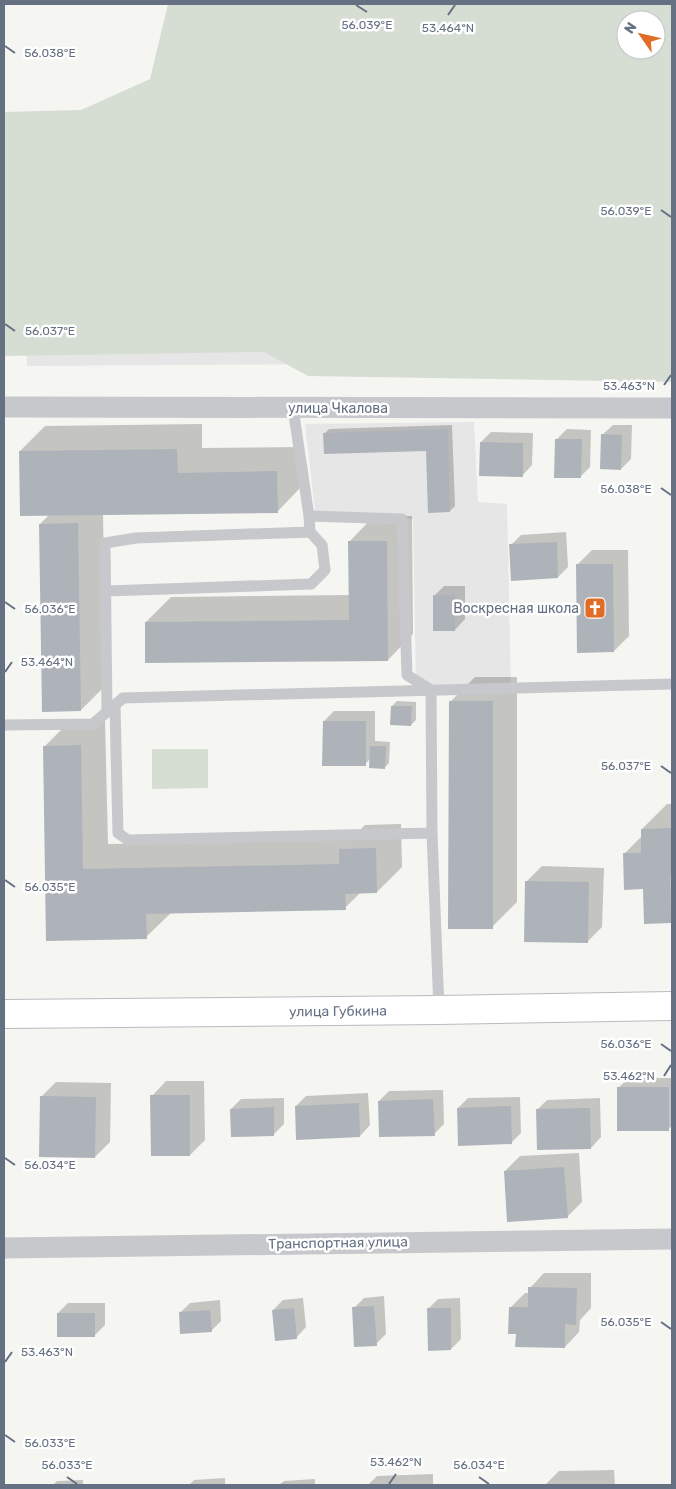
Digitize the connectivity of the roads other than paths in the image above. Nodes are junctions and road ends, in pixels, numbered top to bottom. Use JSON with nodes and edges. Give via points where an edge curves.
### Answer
{"nodes":[{"id":1,"x":4,"y":407,"type":"edge"},
{"id":2,"x":293,"y":408,"type":"junction"},
{"id":3,"x":672,"y":408,"type":"edge"},
{"id":4,"x":309,"y":516,"type":"junction"},
{"id":5,"x":310,"y":532,"type":"junction"},
{"id":6,"x":106,"y":591,"type":"junction"},
{"id":7,"x":672,"y":684,"type":"edge"},
{"id":8,"x":431,"y":690,"type":"junction"},
{"id":9,"x":111,"y":708,"type":"junction"},
{"id":10,"x":4,"y":725,"type":"edge"},
{"id":11,"x":432,"y":833,"type":"junction"},
{"id":12,"x":672,"y":1006,"type":"edge"},
{"id":13,"x":439,"y":1010,"type":"junction"},
{"id":14,"x":4,"y":1014,"type":"edge"},
{"id":15,"x":672,"y":1239,"type":"edge"},
{"id":16,"x":4,"y":1248,"type":"edge"}],
"edges":[{"from":1,"to":2,"type":"street","name":"улица Чкалова"},
{"from":2,"to":3,"type":"street","name":"улица Чкалова"},
{"from":2,"to":4,"type":"lane"},
{"from":4,"to":5,"type":"lane"},
{"from":4,"to":8,"type":"lane","via":[[402,519],[407,675]]},
{"from":5,"to":6,"type":"lane","via":[[136,538],[105,543]]},
{"from":5,"to":6,"type":"lane","via":[[322,545],[325,570],[311,584]]},
{"from":6,"to":9,"type":"lane"},
{"from":7,"to":8,"type":"lane"},
{"from":8,"to":9,"type":"lane","via":[[123,698]]},
{"from":8,"to":11,"type":"lane"},
{"from":9,"to":10,"type":"lane","via":[[93,724]]},
{"from":9,"to":11,"type":"lane","via":[[118,833],[128,840]]},
{"from":11,"to":13,"type":"lane"},
{"from":12,"to":13,"type":"main road","name":"улица Губкина"},
{"from":13,"to":14,"type":"main road","name":"улица Губкина"},
{"from":15,"to":16,"type":"street","name":"Транспортная улица"}]}
